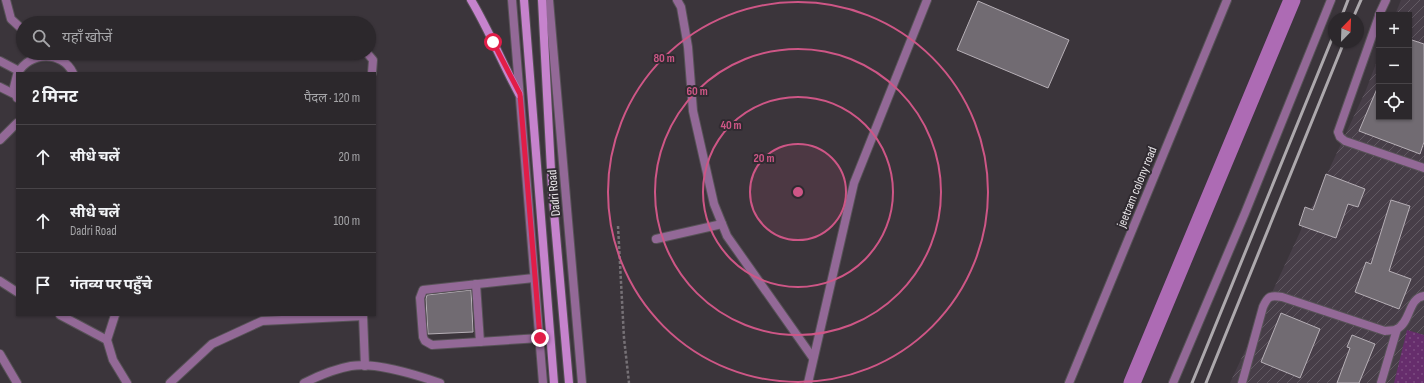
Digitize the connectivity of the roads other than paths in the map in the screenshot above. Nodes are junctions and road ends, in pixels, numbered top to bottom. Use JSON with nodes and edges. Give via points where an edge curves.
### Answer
{"nodes":[{"id":1,"x":6,"y":0,"type":"edge"},
{"id":2,"x":471,"y":0,"type":"edge"},
{"id":3,"x":512,"y":0,"type":"edge"},
{"id":4,"x":524,"y":0,"type":"edge"},
{"id":5,"x":542,"y":0,"type":"edge"},
{"id":6,"x":549,"y":0,"type":"edge"},
{"id":7,"x":677,"y":0,"type":"edge"},
{"id":8,"x":927,"y":0,"type":"edge"},
{"id":9,"x":1227,"y":0,"type":"edge"},
{"id":10,"x":1331,"y":0,"type":"edge"},
{"id":11,"x":1386,"y":0,"type":"edge"},
{"id":12,"x":1381,"y":12,"type":"edge"},
{"id":13,"x":16,"y":23,"type":"edge"},
{"id":14,"x":1376,"y":24,"type":"edge"},
{"id":15,"x":31,"y":60,"type":"edge"},
{"id":16,"x":60,"y":60,"type":"edge"},
{"id":17,"x":373,"y":60,"type":"edge"},
{"id":18,"x":0,"y":61,"type":"edge"},
{"id":19,"x":16,"y":72,"type":"edge"},
{"id":20,"x":19,"y":72,"type":"edge"},
{"id":21,"x":72,"y":72,"type":"edge"},
{"id":22,"x":372,"y":72,"type":"edge"},
{"id":23,"x":16,"y":80,"type":"edge"},
{"id":24,"x":0,"y":88,"type":"edge"},
{"id":25,"x":520,"y":94,"type":"junction"},
{"id":26,"x":16,"y":97,"type":"edge"},
{"id":27,"x":16,"y":124,"type":"edge"},
{"id":28,"x":0,"y":140,"type":"edge"},
{"id":29,"x":1424,"y":168,"type":"edge"},
{"id":30,"x":722,"y":224,"type":"junction"},
{"id":31,"x":656,"y":239,"type":"dead end"},
{"id":32,"x":534,"y":278,"type":"junction"},
{"id":33,"x":0,"y":281,"type":"edge"},
{"id":34,"x":476,"y":284,"type":"junction"},
{"id":35,"x":16,"y":291,"type":"edge"},
{"id":36,"x":1424,"y":296,"type":"edge"},
{"id":37,"x":62,"y":316,"type":"edge"},
{"id":38,"x":115,"y":316,"type":"edge"},
{"id":39,"x":346,"y":316,"type":"edge"},
{"id":40,"x":363,"y":316,"type":"edge"},
{"id":41,"x":1397,"y":329,"type":"junction"},
{"id":42,"x":540,"y":338,"type":"junction"},
{"id":43,"x":107,"y":340,"type":"junction"},
{"id":44,"x":480,"y":342,"type":"junction"},
{"id":45,"x":0,"y":354,"type":"edge"},
{"id":46,"x":813,"y":358,"type":"junction"},
{"id":47,"x":365,"y":366,"type":"junction"},
{"id":48,"x":17,"y":383,"type":"edge"},
{"id":49,"x":127,"y":383,"type":"edge"},
{"id":50,"x":170,"y":383,"type":"edge"},
{"id":51,"x":304,"y":383,"type":"edge"},
{"id":52,"x":440,"y":383,"type":"edge"},
{"id":53,"x":543,"y":383,"type":"edge"},
{"id":54,"x":554,"y":383,"type":"edge"},
{"id":55,"x":569,"y":383,"type":"edge"},
{"id":56,"x":582,"y":383,"type":"edge"},
{"id":57,"x":808,"y":383,"type":"edge"},
{"id":58,"x":1069,"y":383,"type":"edge"},
{"id":59,"x":1173,"y":383,"type":"edge"},
{"id":60,"x":1242,"y":383,"type":"edge"},
{"id":61,"x":1381,"y":383,"type":"edge"}],
"edges":[{"from":1,"to":13,"type":"street","via":[[11,18]]},
{"from":2,"to":25,"type":"main road"},
{"from":3,"to":25,"type":"street","name":"Dadri Road"},
{"from":4,"to":54,"type":"main road"},
{"from":5,"to":55,"type":"main road","via":[[552,189]]},
{"from":6,"to":56,"type":"street","name":"Dadri Road"},
{"from":7,"to":30,"type":"street","via":[[681,7],[688,47],[693,111],[714,204]]},
{"from":8,"to":46,"type":"street","via":[[854,183]]},
{"from":9,"to":58,"type":"street","name":"jeetram colony road"},
{"from":10,"to":59,"type":"street"},
{"from":11,"to":12,"type":"street"},
{"from":14,"to":29,"type":"street","via":[[1338,132],[1345,141]]},
{"from":15,"to":20,"type":"street"},
{"from":16,"to":21,"type":"street"},
{"from":17,"to":22,"type":"street"},
{"from":18,"to":19,"type":"street"},
{"from":23,"to":26,"type":"street"},
{"from":24,"to":26,"type":"street"},
{"from":25,"to":32,"type":"street","name":"Dadri Road"},
{"from":27,"to":28,"type":"street"},
{"from":30,"to":31,"type":"street"},
{"from":30,"to":46,"type":"street","via":[[727,236]]},
{"from":32,"to":34,"type":"street"},
{"from":32,"to":42,"type":"street","name":"Dadri Road"},
{"from":33,"to":35,"type":"street"},
{"from":34,"to":44,"type":"street"},
{"from":34,"to":44,"type":"street","via":[[423,290],[420,298],[425,341],[432,345]]},
{"from":36,"to":41,"type":"street","via":[[1417,299],[1405,322]]},
{"from":37,"to":43,"type":"street"},
{"from":38,"to":43,"type":"street"},
{"from":39,"to":50,"type":"street","via":[[262,321],[212,344]]},
{"from":40,"to":47,"type":"street"},
{"from":41,"to":60,"type":"street","via":[[1385,330],[1271,295],[1263,307]]},
{"from":41,"to":61,"type":"street"},
{"from":42,"to":44,"type":"street"},
{"from":42,"to":53,"type":"street","name":"Dadri Road"},
{"from":43,"to":49,"type":"street","via":[[113,360]]},
{"from":45,"to":48,"type":"street"},
{"from":46,"to":57,"type":"street"},
{"from":47,"to":51,"type":"street","via":[[326,372]]},
{"from":47,"to":52,"type":"street"}]}
